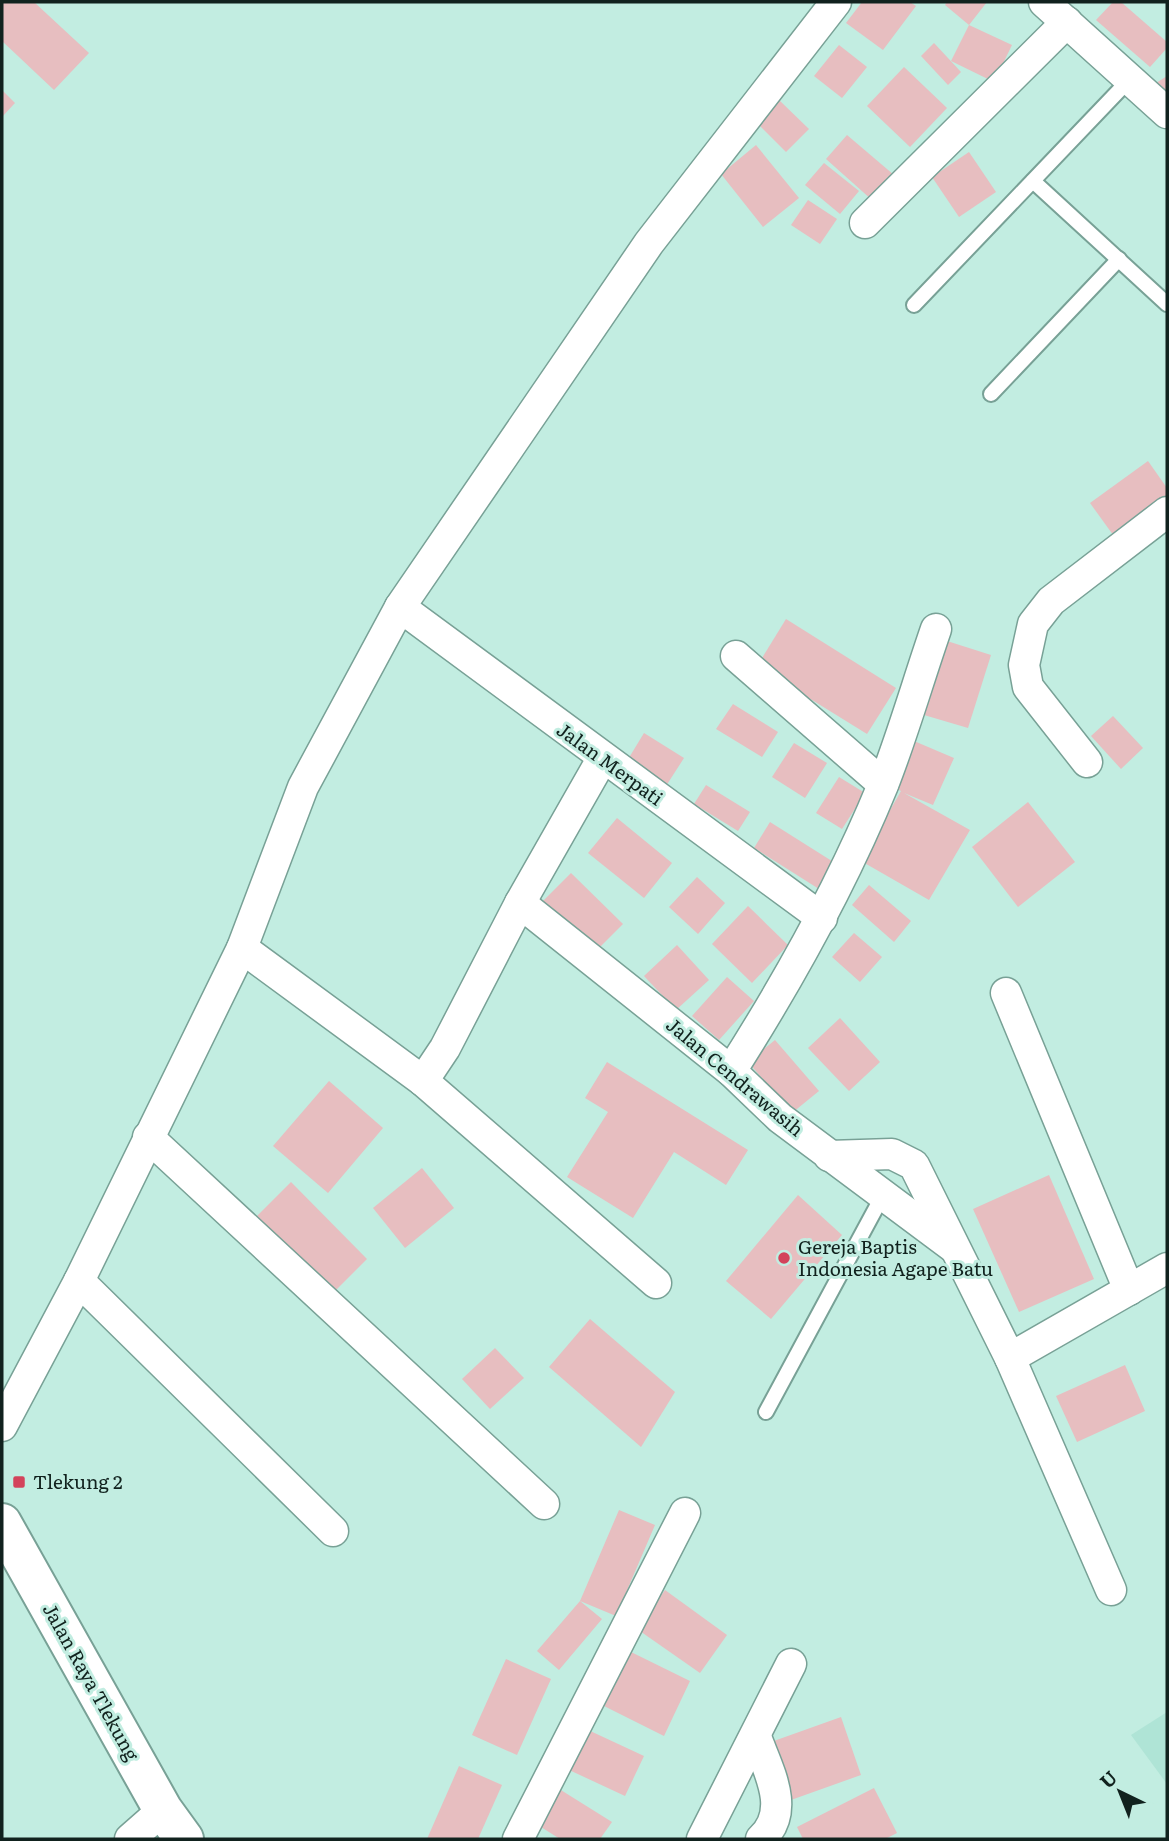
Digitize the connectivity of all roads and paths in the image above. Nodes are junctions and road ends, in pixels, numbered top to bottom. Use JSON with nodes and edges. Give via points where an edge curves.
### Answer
{"nodes":[{"id":1,"x":836,"y":2,"type":"edge"},
{"id":2,"x":1044,"y":2,"type":"edge"},
{"id":3,"x":1068,"y":22,"type":"junction"},
{"id":4,"x":1130,"y":79,"type":"junction"},
{"id":5,"x":1167,"y":113,"type":"edge"},
{"id":6,"x":1033,"y":181,"type":"junction"},
{"id":7,"x":865,"y":223,"type":"dead end"},
{"id":8,"x":1119,"y":259,"type":"junction"},
{"id":9,"x":1167,"y":304,"type":"edge"},
{"id":10,"x":914,"y":305,"type":"dead end"},
{"id":11,"x":991,"y":394,"type":"dead end"},
{"id":12,"x":1167,"y":512,"type":"edge"},
{"id":13,"x":400,"y":607,"type":"junction"},
{"id":14,"x":936,"y":629,"type":"dead end"},
{"id":15,"x":736,"y":656,"type":"dead end"},
{"id":16,"x":602,"y":759,"type":"junction"},
{"id":17,"x":1087,"y":762,"type":"dead end"},
{"id":18,"x":883,"y":784,"type":"junction"},
{"id":19,"x":520,"y":903,"type":"junction"},
{"id":20,"x":822,"y":918,"type":"junction"},
{"id":21,"x":242,"y":948,"type":"junction"},
{"id":22,"x":1006,"y":993,"type":"dead end"},
{"id":23,"x":731,"y":1071,"type":"junction"},
{"id":24,"x":423,"y":1081,"type":"junction"},
{"id":25,"x":148,"y":1137,"type":"junction"},
{"id":26,"x":829,"y":1156,"type":"junction"},
{"id":27,"x":883,"y":1195,"type":"junction"},
{"id":28,"x":953,"y":1247,"type":"junction"},
{"id":29,"x":1167,"y":1268,"type":"edge"},
{"id":30,"x":79,"y":1281,"type":"junction"},
{"id":31,"x":656,"y":1283,"type":"dead end"},
{"id":32,"x":1129,"y":1290,"type":"junction"},
{"id":33,"x":1010,"y":1358,"type":"junction"},
{"id":34,"x":766,"y":1412,"type":"dead end"},
{"id":35,"x":2,"y":1426,"type":"edge"},
{"id":36,"x":544,"y":1504,"type":"dead end"},
{"id":37,"x":685,"y":1513,"type":"dead end"},
{"id":38,"x":2,"y":1522,"type":"edge"},
{"id":39,"x":334,"y":1531,"type":"dead end"},
{"id":40,"x":1111,"y":1590,"type":"dead end"},
{"id":41,"x":791,"y":1664,"type":"dead end"},
{"id":42,"x":756,"y":1737,"type":"junction"},
{"id":43,"x":174,"y":1824,"type":"edge"},
{"id":44,"x":130,"y":1839,"type":"edge"},
{"id":45,"x":518,"y":1839,"type":"edge"},
{"id":46,"x":702,"y":1839,"type":"edge"},
{"id":47,"x":761,"y":1839,"type":"edge"}],
"edges":[{"from":1,"to":13,"type":"street","via":[[649,243]]},
{"from":2,"to":3,"type":"street"},
{"from":3,"to":4,"type":"street"},
{"from":3,"to":7,"type":"street"},
{"from":4,"to":5,"type":"street"},
{"from":4,"to":6,"type":"lane"},
{"from":6,"to":8,"type":"lane"},
{"from":6,"to":10,"type":"lane"},
{"from":8,"to":9,"type":"lane"},
{"from":8,"to":11,"type":"lane"},
{"from":12,"to":17,"type":"street","via":[[1051,601],[1034,624],[1024,665],[1028,687]]},
{"from":13,"to":16,"type":"street","name":"Jalan Merpati"},
{"from":13,"to":21,"type":"street","via":[[303,787]]},
{"from":14,"to":18,"type":"street"},
{"from":15,"to":18,"type":"street"},
{"from":16,"to":19,"type":"street"},
{"from":16,"to":20,"type":"street","name":"Jalan Merpati"},
{"from":18,"to":20,"type":"street"},
{"from":19,"to":23,"type":"street","name":"Jalan Cendrawasih"},
{"from":19,"to":24,"type":"street","via":[[445,1048]]},
{"from":20,"to":23,"type":"street"},
{"from":21,"to":24,"type":"street"},
{"from":21,"to":25,"type":"street"},
{"from":22,"to":32,"type":"street"},
{"from":23,"to":26,"type":"street","name":"Jalan Cendrawasih"},
{"from":24,"to":31,"type":"street"},
{"from":25,"to":30,"type":"street"},
{"from":25,"to":36,"type":"street"},
{"from":26,"to":27,"type":"street","name":"Jalan Cendrawasih"},
{"from":26,"to":28,"type":"street","via":[[904,1157],[914,1165]]},
{"from":27,"to":28,"type":"street","name":"Jalan Cendrawasih"},
{"from":27,"to":34,"type":"lane"},
{"from":28,"to":33,"type":"street"},
{"from":29,"to":32,"type":"street"},
{"from":30,"to":35,"type":"street"},
{"from":30,"to":39,"type":"street"},
{"from":32,"to":33,"type":"street"},
{"from":33,"to":40,"type":"street"},
{"from":37,"to":45,"type":"street"},
{"from":38,"to":43,"type":"main road","name":"Jalan Raya Tlekung"},
{"from":41,"to":42,"type":"street"},
{"from":42,"to":46,"type":"street"},
{"from":42,"to":47,"type":"street","via":[[775,1790],[777,1813],[772,1829]]},
{"from":43,"to":44,"type":"street"}]}
